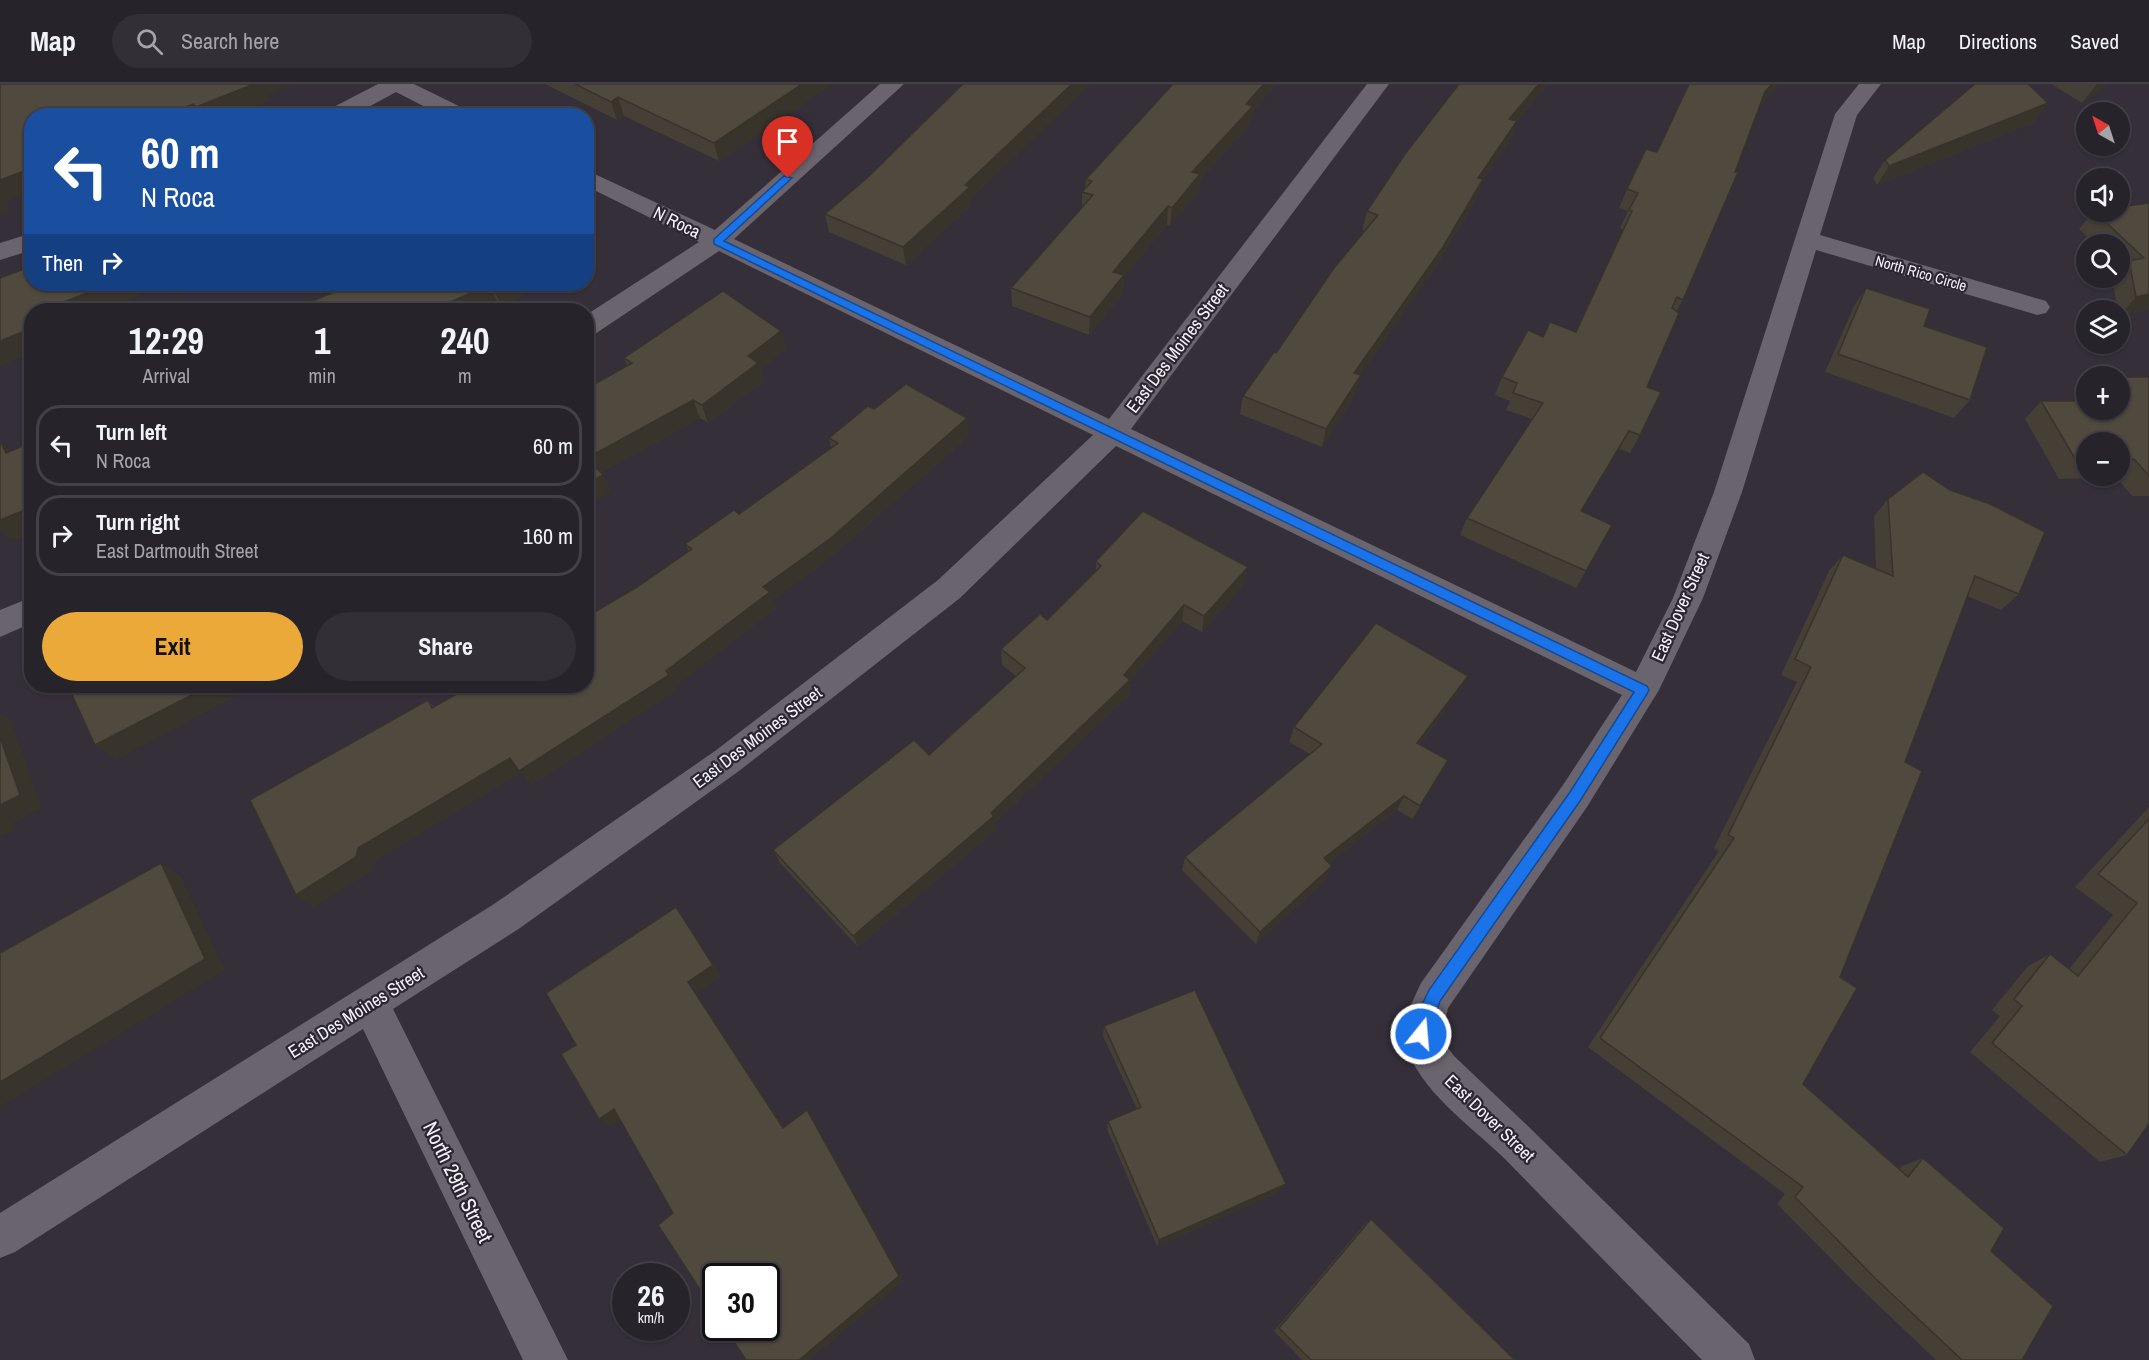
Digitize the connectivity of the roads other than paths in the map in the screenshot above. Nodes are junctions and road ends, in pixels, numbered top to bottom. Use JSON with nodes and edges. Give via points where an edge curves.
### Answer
{"nodes":[{"id":1,"x":395,"y":84,"type":"edge"},
{"id":2,"x":893,"y":84,"type":"edge"},
{"id":3,"x":1378,"y":84,"type":"edge"},
{"id":4,"x":1870,"y":84,"type":"edge"},
{"id":5,"x":349,"y":108,"type":"edge"},
{"id":6,"x":444,"y":108,"type":"edge"},
{"id":7,"x":594,"y":181,"type":"edge"},
{"id":8,"x":1806,"y":239,"type":"junction"},
{"id":9,"x":717,"y":242,"type":"junction"},
{"id":10,"x":24,"y":244,"type":"edge"},
{"id":11,"x":0,"y":252,"type":"edge"},
{"id":12,"x":2037,"y":307,"type":"dead end"},
{"id":13,"x":594,"y":323,"type":"edge"},
{"id":14,"x":1113,"y":433,"type":"junction"},
{"id":15,"x":24,"y":613,"type":"edge"},
{"id":16,"x":0,"y":624,"type":"edge"},
{"id":17,"x":1643,"y":690,"type":"junction"},
{"id":18,"x":370,"y":1003,"type":"junction"},
{"id":19,"x":0,"y":1237,"type":"edge"},
{"id":20,"x":546,"y":1360,"type":"edge"},
{"id":21,"x":1733,"y":1360,"type":"edge"}],
"edges":[{"from":1,"to":5,"type":"street"},
{"from":1,"to":6,"type":"street"},
{"from":2,"to":9,"type":"street"},
{"from":3,"to":14,"type":"street","name":"East Des Moines Street"},
{"from":4,"to":8,"type":"street","name":"East Dover Street","via":[[1846,114]]},
{"from":7,"to":9,"type":"street","name":"N Roca"},
{"from":8,"to":12,"type":"street","name":"North Rico Circle"},
{"from":8,"to":17,"type":"street","name":"East Dover Street","via":[[1728,492],[1688,598]]},
{"from":9,"to":13,"type":"street"},
{"from":9,"to":14,"type":"street","name":"N Roca"},
{"from":10,"to":11,"type":"street"},
{"from":14,"to":17,"type":"street","name":"N Roca"},
{"from":14,"to":18,"type":"street","name":"East Des Moines Street","via":[[949,589],[728,762],[507,916]]},
{"from":15,"to":16,"type":"street"},
{"from":17,"to":21,"type":"street","name":"East Dover Street","via":[[1575,796],[1434,996],[1421,1034],[1440,1070]]},
{"from":18,"to":19,"type":"street","name":"East Des Moines Street"},
{"from":18,"to":20,"type":"street","name":"North 29th Street"}]}
